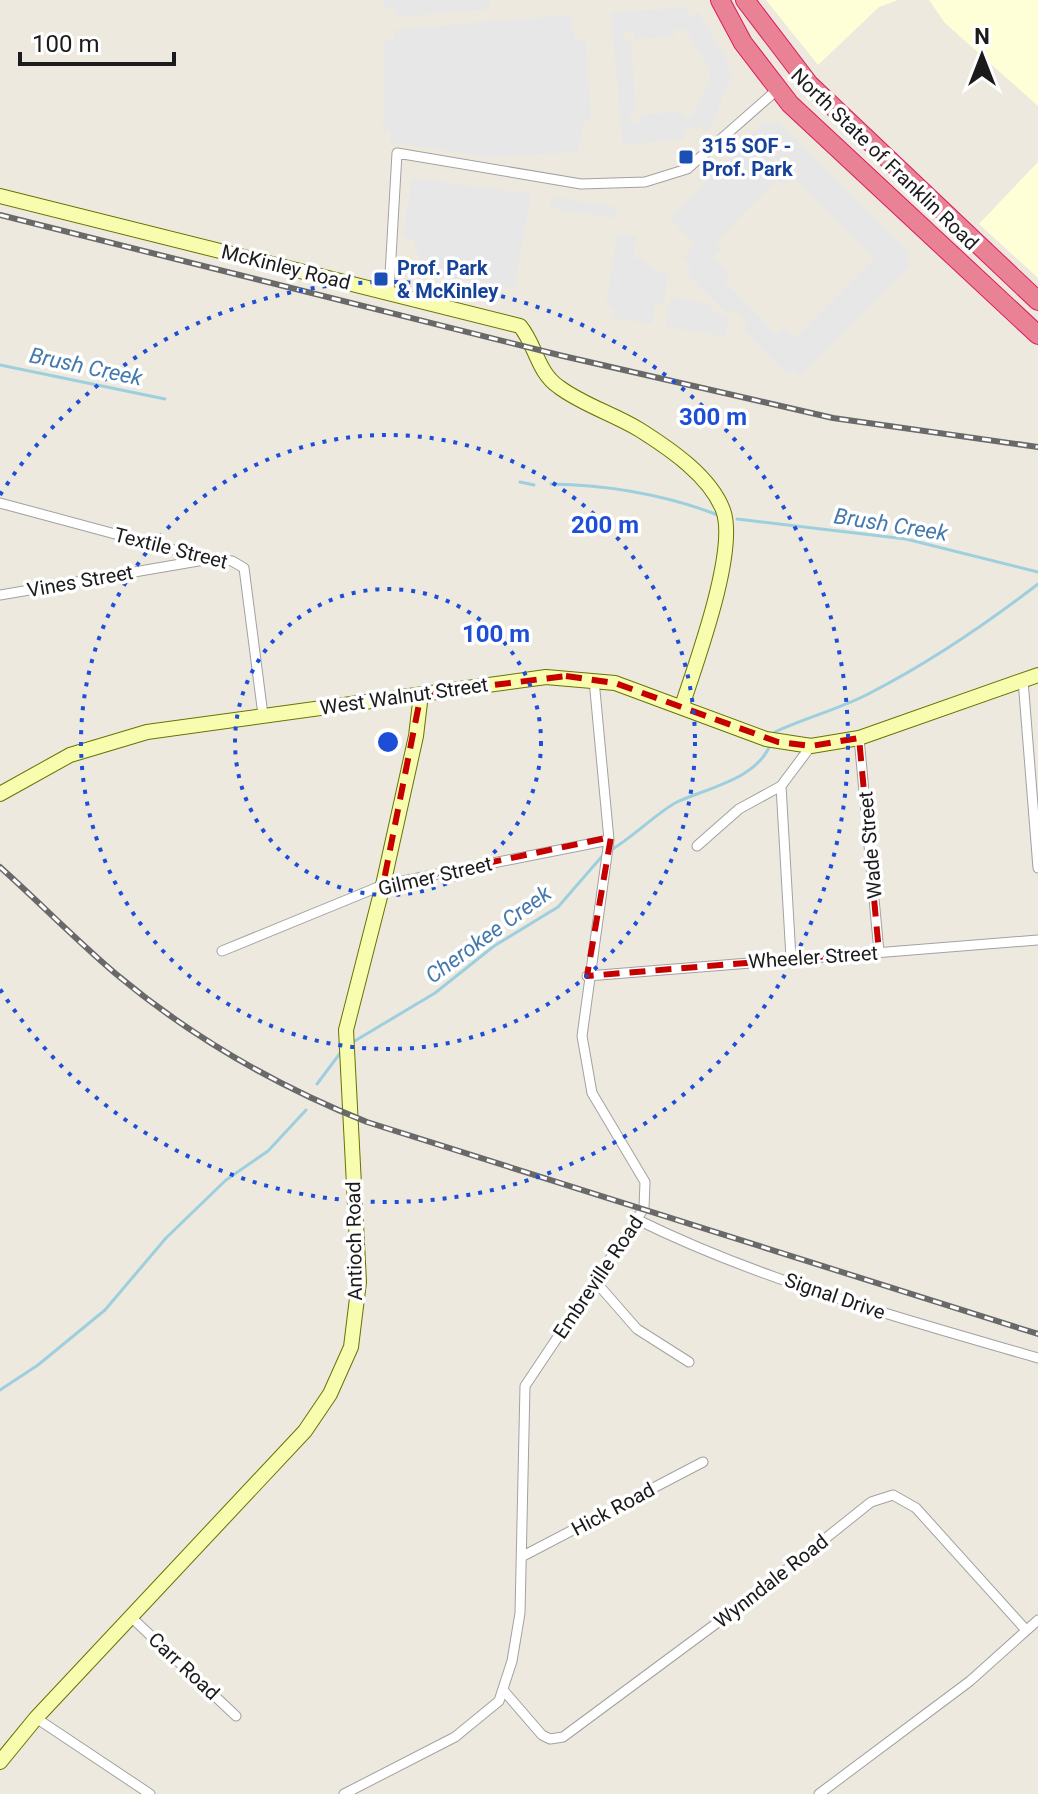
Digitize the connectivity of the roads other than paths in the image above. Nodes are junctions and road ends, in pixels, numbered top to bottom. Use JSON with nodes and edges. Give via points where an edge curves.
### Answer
{"nodes":[{"id":1,"x":720,"y":0,"type":"edge"},
{"id":2,"x":745,"y":0,"type":"edge"},
{"id":3,"x":778,"y":89,"type":"junction"},
{"id":4,"x":0,"y":196,"type":"edge"},
{"id":5,"x":987,"y":253,"type":"junction"},
{"id":6,"x":969,"y":270,"type":"junction"},
{"id":7,"x":389,"y":292,"type":"junction"},
{"id":8,"x":1038,"y":301,"type":"edge"},
{"id":9,"x":1038,"y":335,"type":"edge"},
{"id":10,"x":0,"y":503,"type":"edge"},
{"id":11,"x":208,"y":559,"type":"junction"},
{"id":12,"x":0,"y":595,"type":"edge"},
{"id":13,"x":1031,"y":678,"type":"edge"},
{"id":14,"x":594,"y":679,"type":"junction"},
{"id":15,"x":421,"y":694,"type":"junction"},
{"id":16,"x":682,"y":706,"type":"junction"},
{"id":17,"x":263,"y":715,"type":"junction"},
{"id":18,"x":859,"y":738,"type":"junction"},
{"id":19,"x":811,"y":746,"type":"junction"},
{"id":20,"x":781,"y":786,"type":"junction"},
{"id":21,"x":0,"y":794,"type":"edge"},
{"id":22,"x":697,"y":846,"type":"dead end"},
{"id":23,"x":609,"y":847,"type":"junction"},
{"id":24,"x":1038,"y":868,"type":"edge"},
{"id":25,"x":383,"y":885,"type":"junction"},
{"id":26,"x":1038,"y":940,"type":"edge"},
{"id":27,"x":222,"y":951,"type":"dead end"},
{"id":28,"x":879,"y":952,"type":"junction"},
{"id":29,"x":791,"y":958,"type":"junction"},
{"id":30,"x":587,"y":976,"type":"junction"},
{"id":31,"x":638,"y":1220,"type":"junction"},
{"id":32,"x":595,"y":1281,"type":"junction"},
{"id":33,"x":1038,"y":1358,"type":"edge"},
{"id":34,"x":689,"y":1362,"type":"dead end"},
{"id":35,"x":703,"y":1462,"type":"dead end"},
{"id":36,"x":523,"y":1556,"type":"junction"},
{"id":37,"x":132,"y":1618,"type":"junction"},
{"id":38,"x":1038,"y":1620,"type":"edge"},
{"id":39,"x":1026,"y":1630,"type":"junction"},
{"id":40,"x":504,"y":1691,"type":"junction"},
{"id":41,"x":236,"y":1716,"type":"dead end"},
{"id":42,"x":36,"y":1718,"type":"junction"},
{"id":43,"x":0,"y":1762,"type":"edge"},
{"id":44,"x":150,"y":1794,"type":"edge"},
{"id":45,"x":344,"y":1794,"type":"edge"},
{"id":46,"x":819,"y":1794,"type":"edge"}],
"edges":[{"from":1,"to":3,"type":"highway","name":"North State of Franklin Road","via":[[743,43]]},
{"from":2,"to":5,"type":"highway","name":"North State of Franklin Road","via":[[809,84]]},
{"from":3,"to":6,"type":"highway","name":"North State of Franklin Road"},
{"from":3,"to":7,"type":"street","via":[[687,169],[645,182],[581,184],[397,153]]},
{"from":4,"to":7,"type":"street","name":"McKinley Road"},
{"from":5,"to":6,"type":"street"},
{"from":5,"to":8,"type":"highway","name":"North State of Franklin Road"},
{"from":6,"to":9,"type":"highway","name":"North State of Franklin Road"},
{"from":7,"to":16,"type":"street","name":"McKinley Road","via":[[520,326],[537,361],[558,387],[665,447],[716,497],[725,517],[724,560]]},
{"from":10,"to":11,"type":"street","name":"Textile Street"},
{"from":11,"to":12,"type":"street","name":"Vines Street"},
{"from":11,"to":17,"type":"street","name":"Textile Street","via":[[244,568]]},
{"from":13,"to":18,"type":"street","name":"West Walnut Street"},
{"from":13,"to":24,"type":"street"},
{"from":14,"to":15,"type":"street","name":"West Walnut Street","via":[[546,677]]},
{"from":14,"to":16,"type":"street","name":"West Walnut Street"},
{"from":14,"to":23,"type":"street","name":"Embreville Road"},
{"from":15,"to":17,"type":"street","name":"West Walnut Street"},
{"from":15,"to":25,"type":"street","name":"Antioch Road"},
{"from":16,"to":19,"type":"street","name":"West Walnut Street","via":[[772,741]]},
{"from":17,"to":21,"type":"street","name":"West Walnut Street","via":[[147,732],[99,745],[35,772]]},
{"from":18,"to":19,"type":"street","name":"West Walnut Street"},
{"from":18,"to":28,"type":"street","name":"Wade Street"},
{"from":19,"to":20,"type":"street"},
{"from":20,"to":22,"type":"street","via":[[739,809]]},
{"from":20,"to":29,"type":"street"},
{"from":23,"to":25,"type":"street","name":"Gilmer Street"},
{"from":23,"to":30,"type":"street","name":"Embreville Road"},
{"from":25,"to":27,"type":"street","name":"Gilmer Street"},
{"from":25,"to":37,"type":"street","name":"Antioch Road","via":[[346,1030],[359,1282],[351,1347],[330,1394],[305,1431]]},
{"from":26,"to":28,"type":"street","name":"Wheeler Street"},
{"from":28,"to":29,"type":"street","name":"Wheeler Street"},
{"from":29,"to":30,"type":"street","name":"Wheeler Street"},
{"from":30,"to":31,"type":"street","name":"Embreville Road","via":[[582,1036],[592,1093],[645,1182]]},
{"from":31,"to":32,"type":"street","name":"Embreville Road"},
{"from":31,"to":33,"type":"street","name":"Signal Drive","via":[[812,1288]]},
{"from":32,"to":34,"type":"street","via":[[637,1329]]},
{"from":32,"to":36,"type":"street","name":"Embreville Road","via":[[525,1386]]},
{"from":35,"to":36,"type":"street","name":"Hick Road"},
{"from":36,"to":40,"type":"street","name":"Embreville Road","via":[[520,1613]]},
{"from":37,"to":41,"type":"street","name":"Carr Road"},
{"from":37,"to":42,"type":"street","name":"Antioch Road"},
{"from":38,"to":39,"type":"street"},
{"from":39,"to":40,"type":"street","name":"Wynndale Road","via":[[916,1508],[893,1495],[871,1502],[563,1737],[550,1739],[533,1728]]},
{"from":39,"to":46,"type":"street","via":[[970,1681]]},
{"from":40,"to":45,"type":"street","name":"Embreville Road","via":[[489,1713],[455,1737]]},
{"from":42,"to":43,"type":"street","name":"Antioch Road"},
{"from":42,"to":44,"type":"street"}]}
